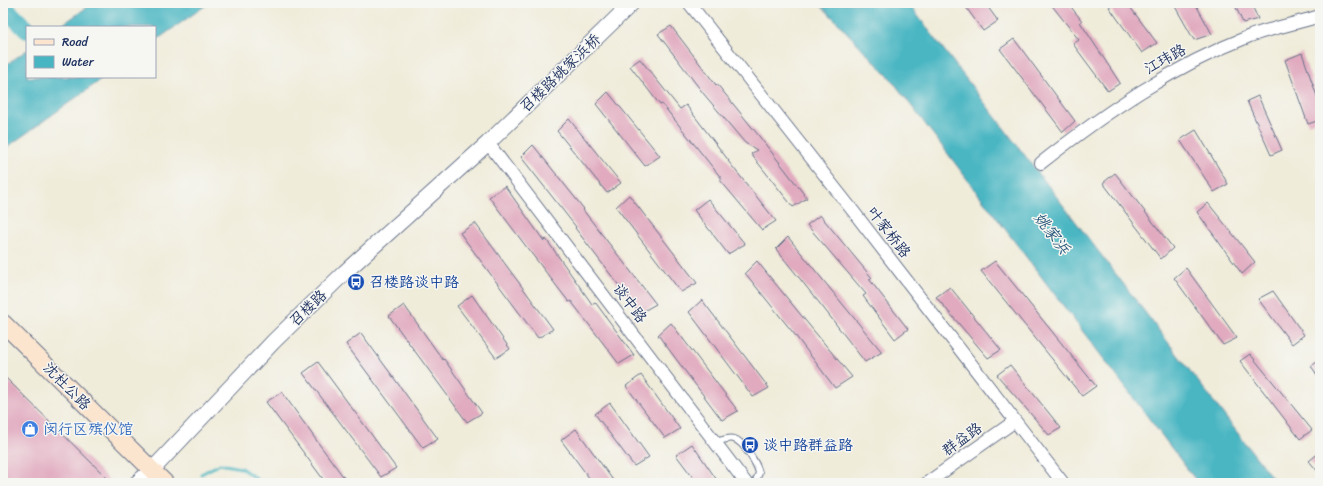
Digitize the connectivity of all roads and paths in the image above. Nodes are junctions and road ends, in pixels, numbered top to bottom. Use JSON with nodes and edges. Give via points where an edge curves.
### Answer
{"nodes":[{"id":1,"x":632,"y":3,"type":"edge"},
{"id":2,"x":689,"y":3,"type":"edge"},
{"id":3,"x":1320,"y":16,"type":"edge"},
{"id":4,"x":488,"y":143,"type":"junction"},
{"id":5,"x":1041,"y":163,"type":"dead end"},
{"id":6,"x":3,"y":322,"type":"edge"},
{"id":7,"x":1015,"y":420,"type":"junction"},
{"id":8,"x":716,"y":442,"type":"junction"},
{"id":9,"x":152,"y":470,"type":"junction"},
{"id":10,"x":137,"y":483,"type":"edge"},
{"id":11,"x":165,"y":483,"type":"edge"},
{"id":12,"x":746,"y":483,"type":"edge"},
{"id":13,"x":755,"y":483,"type":"edge"},
{"id":14,"x":927,"y":483,"type":"edge"},
{"id":15,"x":1062,"y":483,"type":"edge"}],
"edges":[{"from":1,"to":4,"type":"street","name":"召楼路姚家浜桥"},
{"from":2,"to":7,"type":"street","name":"叶家桥路"},
{"from":3,"to":5,"type":"street","name":"江玮路","via":[[1251,36],[1178,69],[1127,100]]},
{"from":4,"to":8,"type":"street","name":"谈中路"},
{"from":4,"to":9,"type":"street","name":"召楼路","via":[[345,272],[279,336]]},
{"from":6,"to":9,"type":"main road","name":"沈杜公路"},
{"from":7,"to":14,"type":"street","name":"群益路"},
{"from":7,"to":15,"type":"street","name":"叶家桥路"},
{"from":8,"to":12,"type":"street","name":"谈中路"},
{"from":8,"to":13,"type":"lane","via":[[732,438],[740,441],[757,466],[759,473]]},
{"from":9,"to":10,"type":"street","name":"召楼路"},
{"from":9,"to":11,"type":"main road","name":"沈杜公路"}]}
